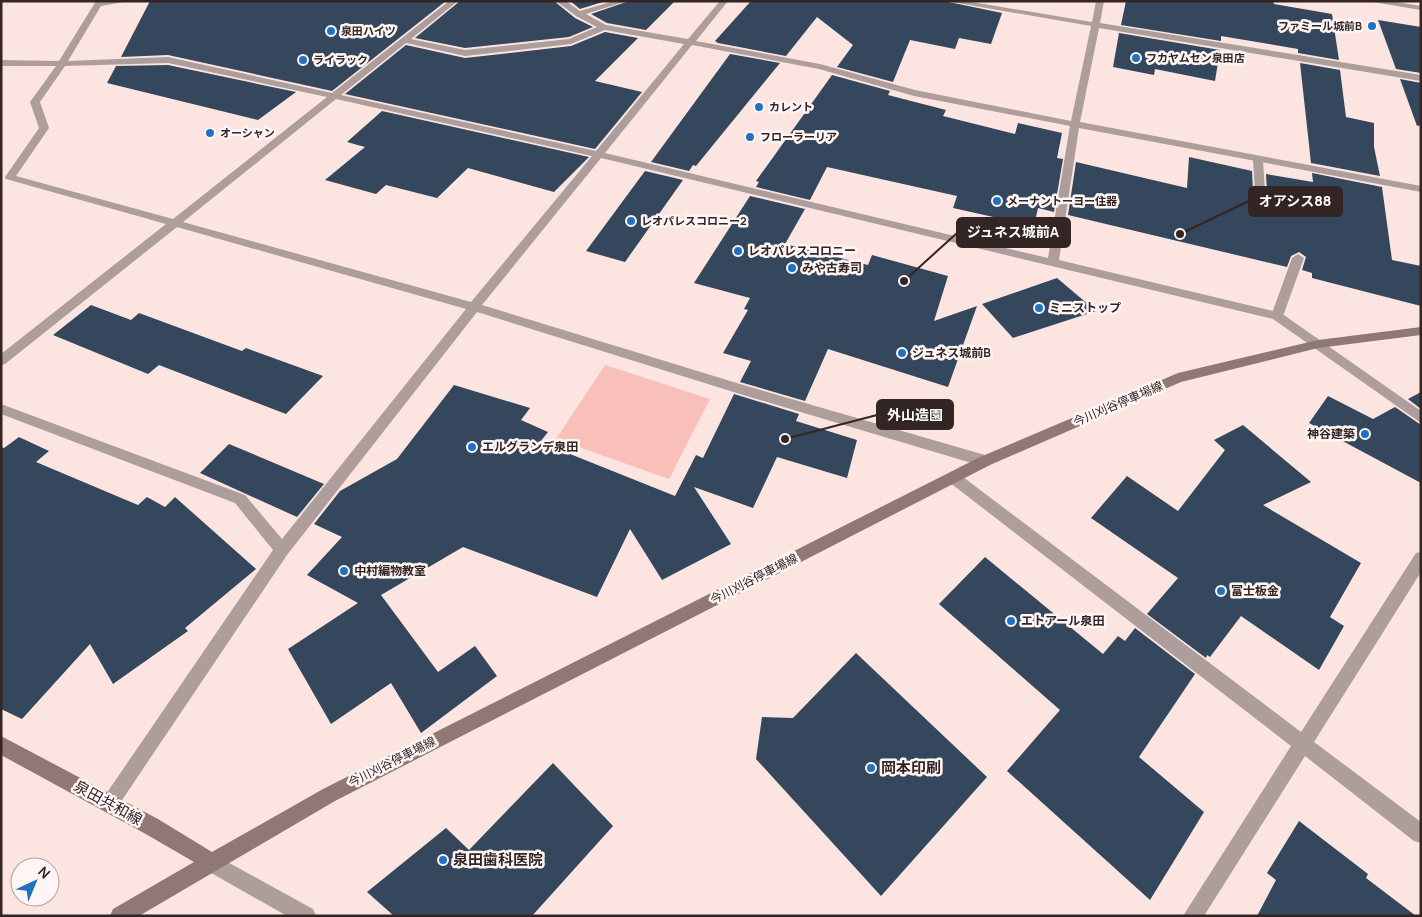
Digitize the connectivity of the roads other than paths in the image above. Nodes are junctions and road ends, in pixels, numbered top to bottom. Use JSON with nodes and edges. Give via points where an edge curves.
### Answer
{"nodes":[{"id":1,"x":125,"y":1,"type":"edge"},
{"id":2,"x":560,"y":1,"type":"edge"},
{"id":3,"x":623,"y":1,"type":"edge"},
{"id":4,"x":724,"y":1,"type":"edge"},
{"id":5,"x":950,"y":1,"type":"edge"},
{"id":6,"x":1100,"y":1,"type":"edge"},
{"id":7,"x":1371,"y":1,"type":"edge"},
{"id":8,"x":100,"y":2,"type":"edge"},
{"id":9,"x":451,"y":2,"type":"edge"},
{"id":10,"x":1421,"y":8,"type":"edge"},
{"id":11,"x":579,"y":14,"type":"junction"},
{"id":12,"x":1095,"y":25,"type":"junction"},
{"id":13,"x":604,"y":27,"type":"junction"},
{"id":14,"x":406,"y":41,"type":"junction"},
{"id":15,"x":690,"y":42,"type":"junction"},
{"id":16,"x":1,"y":63,"type":"edge"},
{"id":17,"x":62,"y":64,"type":"junction"},
{"id":18,"x":1421,"y":78,"type":"edge"},
{"id":19,"x":335,"y":96,"type":"junction"},
{"id":20,"x":1075,"y":124,"type":"junction"},
{"id":21,"x":598,"y":154,"type":"junction"},
{"id":22,"x":1258,"y":160,"type":"junction"},
{"id":23,"x":6,"y":180,"type":"edge"},
{"id":24,"x":1421,"y":189,"type":"edge"},
{"id":25,"x":1261,"y":209,"type":"dead end"},
{"id":26,"x":174,"y":224,"type":"junction"},
{"id":27,"x":1298,"y":258,"type":"dead end"},
{"id":28,"x":1052,"y":264,"type":"junction"},
{"id":29,"x":474,"y":307,"type":"junction"},
{"id":30,"x":1277,"y":316,"type":"junction"},
{"id":31,"x":1421,"y":331,"type":"edge"},
{"id":32,"x":1318,"y":344,"type":"junction"},
{"id":33,"x":1,"y":361,"type":"edge"},
{"id":34,"x":1,"y":409,"type":"edge"},
{"id":35,"x":1421,"y":418,"type":"edge"},
{"id":36,"x":986,"y":461,"type":"junction"},
{"id":37,"x":954,"y":478,"type":"junction"},
{"id":38,"x":282,"y":550,"type":"junction"},
{"id":39,"x":1421,"y":558,"type":"edge"},
{"id":40,"x":1303,"y":743,"type":"junction"},
{"id":41,"x":1,"y":745,"type":"edge"},
{"id":42,"x":110,"y":804,"type":"junction"},
{"id":43,"x":1421,"y":834,"type":"edge"},
{"id":44,"x":214,"y":862,"type":"junction"},
{"id":45,"x":120,"y":916,"type":"edge"},
{"id":46,"x":306,"y":916,"type":"edge"},
{"id":47,"x":1193,"y":916,"type":"edge"}],
"edges":[{"from":1,"to":8,"type":"street"},
{"from":2,"to":11,"type":"street"},
{"from":3,"to":11,"type":"street"},
{"from":4,"to":15,"type":"street"},
{"from":5,"to":12,"type":"street"},
{"from":6,"to":12,"type":"street"},
{"from":7,"to":10,"type":"street"},
{"from":8,"to":17,"type":"street"},
{"from":9,"to":14,"type":"street"},
{"from":11,"to":13,"type":"street"},
{"from":12,"to":18,"type":"street"},
{"from":12,"to":20,"type":"street"},
{"from":13,"to":14,"type":"street","via":[[570,41],[464,53]]},
{"from":13,"to":15,"type":"street"},
{"from":14,"to":19,"type":"street"},
{"from":15,"to":20,"type":"street","via":[[820,67],[914,93]]},
{"from":15,"to":21,"type":"street"},
{"from":16,"to":17,"type":"street"},
{"from":17,"to":19,"type":"street","via":[[168,60]]},
{"from":17,"to":23,"type":"street","via":[[35,102],[44,128]]},
{"from":19,"to":21,"type":"street"},
{"from":19,"to":26,"type":"street"},
{"from":20,"to":22,"type":"street"},
{"from":20,"to":28,"type":"street"},
{"from":21,"to":28,"type":"street"},
{"from":21,"to":29,"type":"street"},
{"from":22,"to":24,"type":"street"},
{"from":22,"to":25,"type":"street"},
{"from":23,"to":26,"type":"street"},
{"from":26,"to":29,"type":"street"},
{"from":26,"to":33,"type":"street"},
{"from":27,"to":30,"type":"street"},
{"from":28,"to":30,"type":"street"},
{"from":29,"to":36,"type":"street"},
{"from":29,"to":38,"type":"street"},
{"from":30,"to":32,"type":"street"},
{"from":31,"to":32,"type":"main road","name":"今川刈谷停車場線"},
{"from":32,"to":35,"type":"street"},
{"from":32,"to":36,"type":"main road","name":"今川刈谷停車場線","via":[[1178,378]]},
{"from":34,"to":38,"type":"street","via":[[240,499]]},
{"from":36,"to":37,"type":"main road","name":"今川刈谷停車場線"},
{"from":37,"to":40,"type":"street"},
{"from":37,"to":44,"type":"main road","name":"今川刈谷停車場線","via":[[346,786]]},
{"from":38,"to":42,"type":"street"},
{"from":39,"to":40,"type":"street"},
{"from":40,"to":43,"type":"street"},
{"from":40,"to":47,"type":"street"},
{"from":41,"to":42,"type":"main road","name":"泉田共和線"},
{"from":42,"to":44,"type":"main road","name":"泉田共和線"},
{"from":44,"to":45,"type":"main road","name":"今川刈谷停車場線"},
{"from":44,"to":46,"type":"street"}]}
